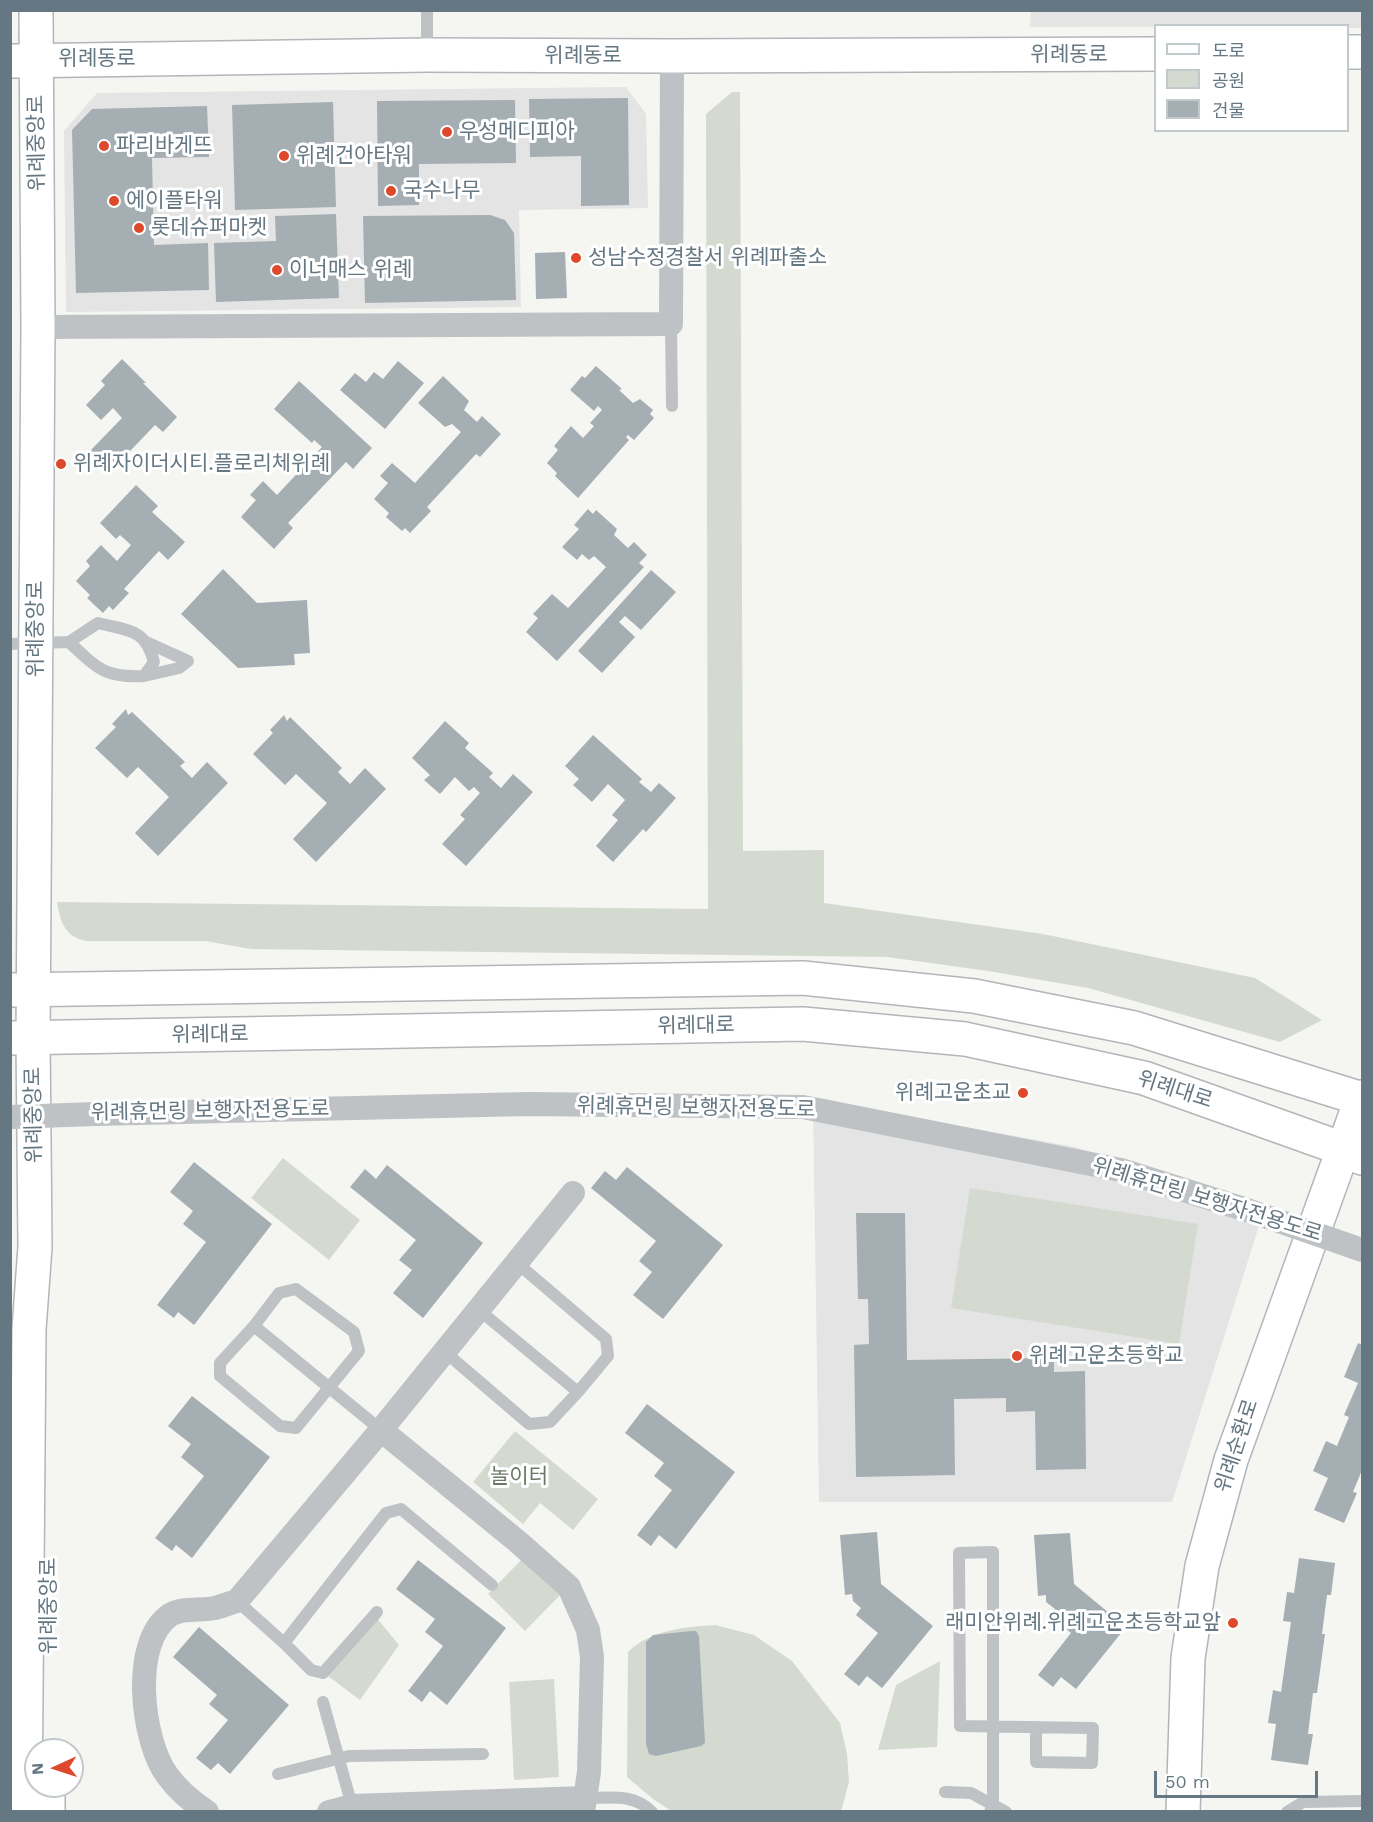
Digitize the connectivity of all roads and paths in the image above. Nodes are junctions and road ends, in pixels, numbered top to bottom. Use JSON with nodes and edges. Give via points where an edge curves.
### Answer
{"nodes":[{"id":1,"x":36,"y":10,"type":"edge"},
{"id":2,"x":427,"y":10,"type":"edge"},
{"id":3,"x":1154,"y":54,"type":"edge"},
{"id":4,"x":427,"y":55,"type":"junction"},
{"id":5,"x":672,"y":56,"type":"junction"},
{"id":6,"x":23,"y":60,"type":"edge"},
{"id":7,"x":671,"y":324,"type":"junction"},
{"id":8,"x":38,"y":327,"type":"junction"},
{"id":9,"x":672,"y":406,"type":"dead end"},
{"id":10,"x":69,"y":642,"type":"junction"},
{"id":11,"x":146,"y":642,"type":"junction"},
{"id":12,"x":23,"y":644,"type":"edge"},
{"id":13,"x":144,"y":676,"type":"junction"},
{"id":14,"x":22,"y":990,"type":"edge"},
{"id":15,"x":22,"y":1038,"type":"edge"},
{"id":16,"x":1362,"y":1098,"type":"edge"},
{"id":17,"x":10,"y":1117,"type":"edge"},
{"id":18,"x":1353,"y":1153,"type":"edge"},
{"id":19,"x":573,"y":1193,"type":"dead end"},
{"id":20,"x":35,"y":1247,"type":"junction"},
{"id":21,"x":1362,"y":1250,"type":"edge"},
{"id":22,"x":517,"y":1263,"type":"junction"},
{"id":23,"x":479,"y":1310,"type":"junction"},
{"id":24,"x":254,"y":1326,"type":"junction"},
{"id":25,"x":445,"y":1352,"type":"junction"},
{"id":26,"x":329,"y":1388,"type":"junction"},
{"id":27,"x":578,"y":1392,"type":"junction"},
{"id":28,"x":381,"y":1430,"type":"junction"},
{"id":29,"x":492,"y":1585,"type":"dead end"},
{"id":30,"x":237,"y":1601,"type":"junction"},
{"id":31,"x":377,"y":1612,"type":"dead end"},
{"id":32,"x":284,"y":1643,"type":"junction"},
{"id":33,"x":323,"y":1702,"type":"dead end"},
{"id":34,"x":993,"y":1727,"type":"junction"},
{"id":35,"x":1036,"y":1727,"type":"junction"},
{"id":36,"x":48,"y":1738,"type":"edge"},
{"id":37,"x":483,"y":1754,"type":"dead end"},
{"id":38,"x":339,"y":1758,"type":"junction"},
{"id":39,"x":278,"y":1774,"type":"dead end"},
{"id":40,"x":945,"y":1792,"type":"dead end"},
{"id":41,"x":1362,"y":1801,"type":"edge"},
{"id":42,"x":584,"y":1805,"type":"edge"},
{"id":43,"x":992,"y":1808,"type":"edge"},
{"id":44,"x":354,"y":1809,"type":"edge"},
{"id":45,"x":25,"y":1812,"type":"edge"},
{"id":46,"x":207,"y":1812,"type":"edge"},
{"id":47,"x":652,"y":1812,"type":"edge"},
{"id":48,"x":1006,"y":1812,"type":"edge"},
{"id":49,"x":1183,"y":1812,"type":"edge"},
{"id":50,"x":1287,"y":1812,"type":"edge"}],
"edges":[{"from":1,"to":6,"type":"main road","name":"위례중앙로"},
{"from":2,"to":4,"type":"lane"},
{"from":3,"to":5,"type":"main road","name":"위례동로"},
{"from":4,"to":5,"type":"main road","name":"위례동로"},
{"from":4,"to":6,"type":"main road","name":"위례동로"},
{"from":5,"to":7,"type":"street"},
{"from":6,"to":8,"type":"main road","name":"위례중앙로"},
{"from":7,"to":8,"type":"street"},
{"from":7,"to":9,"type":"lane"},
{"from":8,"to":12,"type":"main road","name":"위례중앙로"},
{"from":10,"to":11,"type":"lane","via":[[99,623],[142,636]]},
{"from":10,"to":12,"type":"lane"},
{"from":10,"to":13,"type":"lane","via":[[98,669],[121,677]]},
{"from":11,"to":13,"type":"lane","via":[[154,662]]},
{"from":11,"to":13,"type":"lane","via":[[188,661],[178,668]]},
{"from":12,"to":14,"type":"main road","name":"위례중앙로"},
{"from":14,"to":15,"type":"main road","name":"위례중앙로"},
{"from":14,"to":16,"type":"main road","via":[[803,978],[974,996],[1134,1028]]},
{"from":15,"to":18,"type":"main road","name":"위례대로","via":[[803,1024],[965,1039],[1144,1078]]},
{"from":15,"to":20,"type":"main road","name":"위례중앙로"},
{"from":16,"to":18,"type":"main road","name":"위례순환로"},
{"from":17,"to":21,"type":"street","name":"위례휴먼링 보행자전용도로","bridge":true,"via":[[528,1104],[803,1107],[1121,1170]]},
{"from":18,"to":49,"type":"main road","name":"위례순환로","via":[[1231,1460],[1202,1566],[1188,1658]]},
{"from":19,"to":22,"type":"street"},
{"from":20,"to":36,"type":"main road","name":"위례중앙로","via":[[51,1332]]},
{"from":20,"to":45,"type":"main road","name":"위례중앙로","via":[[29,1329]]},
{"from":22,"to":23,"type":"street"},
{"from":22,"to":27,"type":"lane","via":[[606,1339],[609,1356]]},
{"from":23,"to":25,"type":"street"},
{"from":23,"to":27,"type":"lane"},
{"from":24,"to":26,"type":"lane"},
{"from":24,"to":26,"type":"lane","via":[[279,1293],[296,1289],[354,1332],[359,1351]]},
{"from":24,"to":26,"type":"lane","via":[[220,1363],[220,1376],[271,1419],[280,1426],[296,1428]]},
{"from":25,"to":27,"type":"lane","via":[[529,1424],[550,1422]]},
{"from":25,"to":28,"type":"street"},
{"from":26,"to":28,"type":"lane"},
{"from":28,"to":30,"type":"street"},
{"from":28,"to":42,"type":"street","via":[[569,1587],[588,1630],[592,1657],[590,1772]]},
{"from":29,"to":32,"type":"lane","via":[[401,1509],[386,1513]]},
{"from":30,"to":32,"type":"lane"},
{"from":30,"to":46,"type":"street","via":[[171,1614],[157,1630],[147,1653],[144,1701],[153,1745],[166,1774]]},
{"from":31,"to":32,"type":"lane","via":[[323,1673],[310,1670]]},
{"from":33,"to":38,"type":"lane"},
{"from":34,"to":34,"type":"lane","via":[[993,1552],[959,1553],[960,1726]]},
{"from":34,"to":35,"type":"lane"},
{"from":34,"to":43,"type":"lane"},
{"from":35,"to":35,"type":"lane","via":[[1093,1728],[1092,1763],[1036,1762]]},
{"from":37,"to":38,"type":"lane"},
{"from":38,"to":39,"type":"lane"},
{"from":38,"to":44,"type":"lane"},
{"from":40,"to":43,"type":"lane","via":[[971,1793]]},
{"from":41,"to":50,"type":"lane","via":[[1303,1802]]},
{"from":42,"to":44,"type":"street"},
{"from":42,"to":47,"type":"lane","via":[[626,1797],[643,1803]]},
{"from":43,"to":48,"type":"lane"}]}
